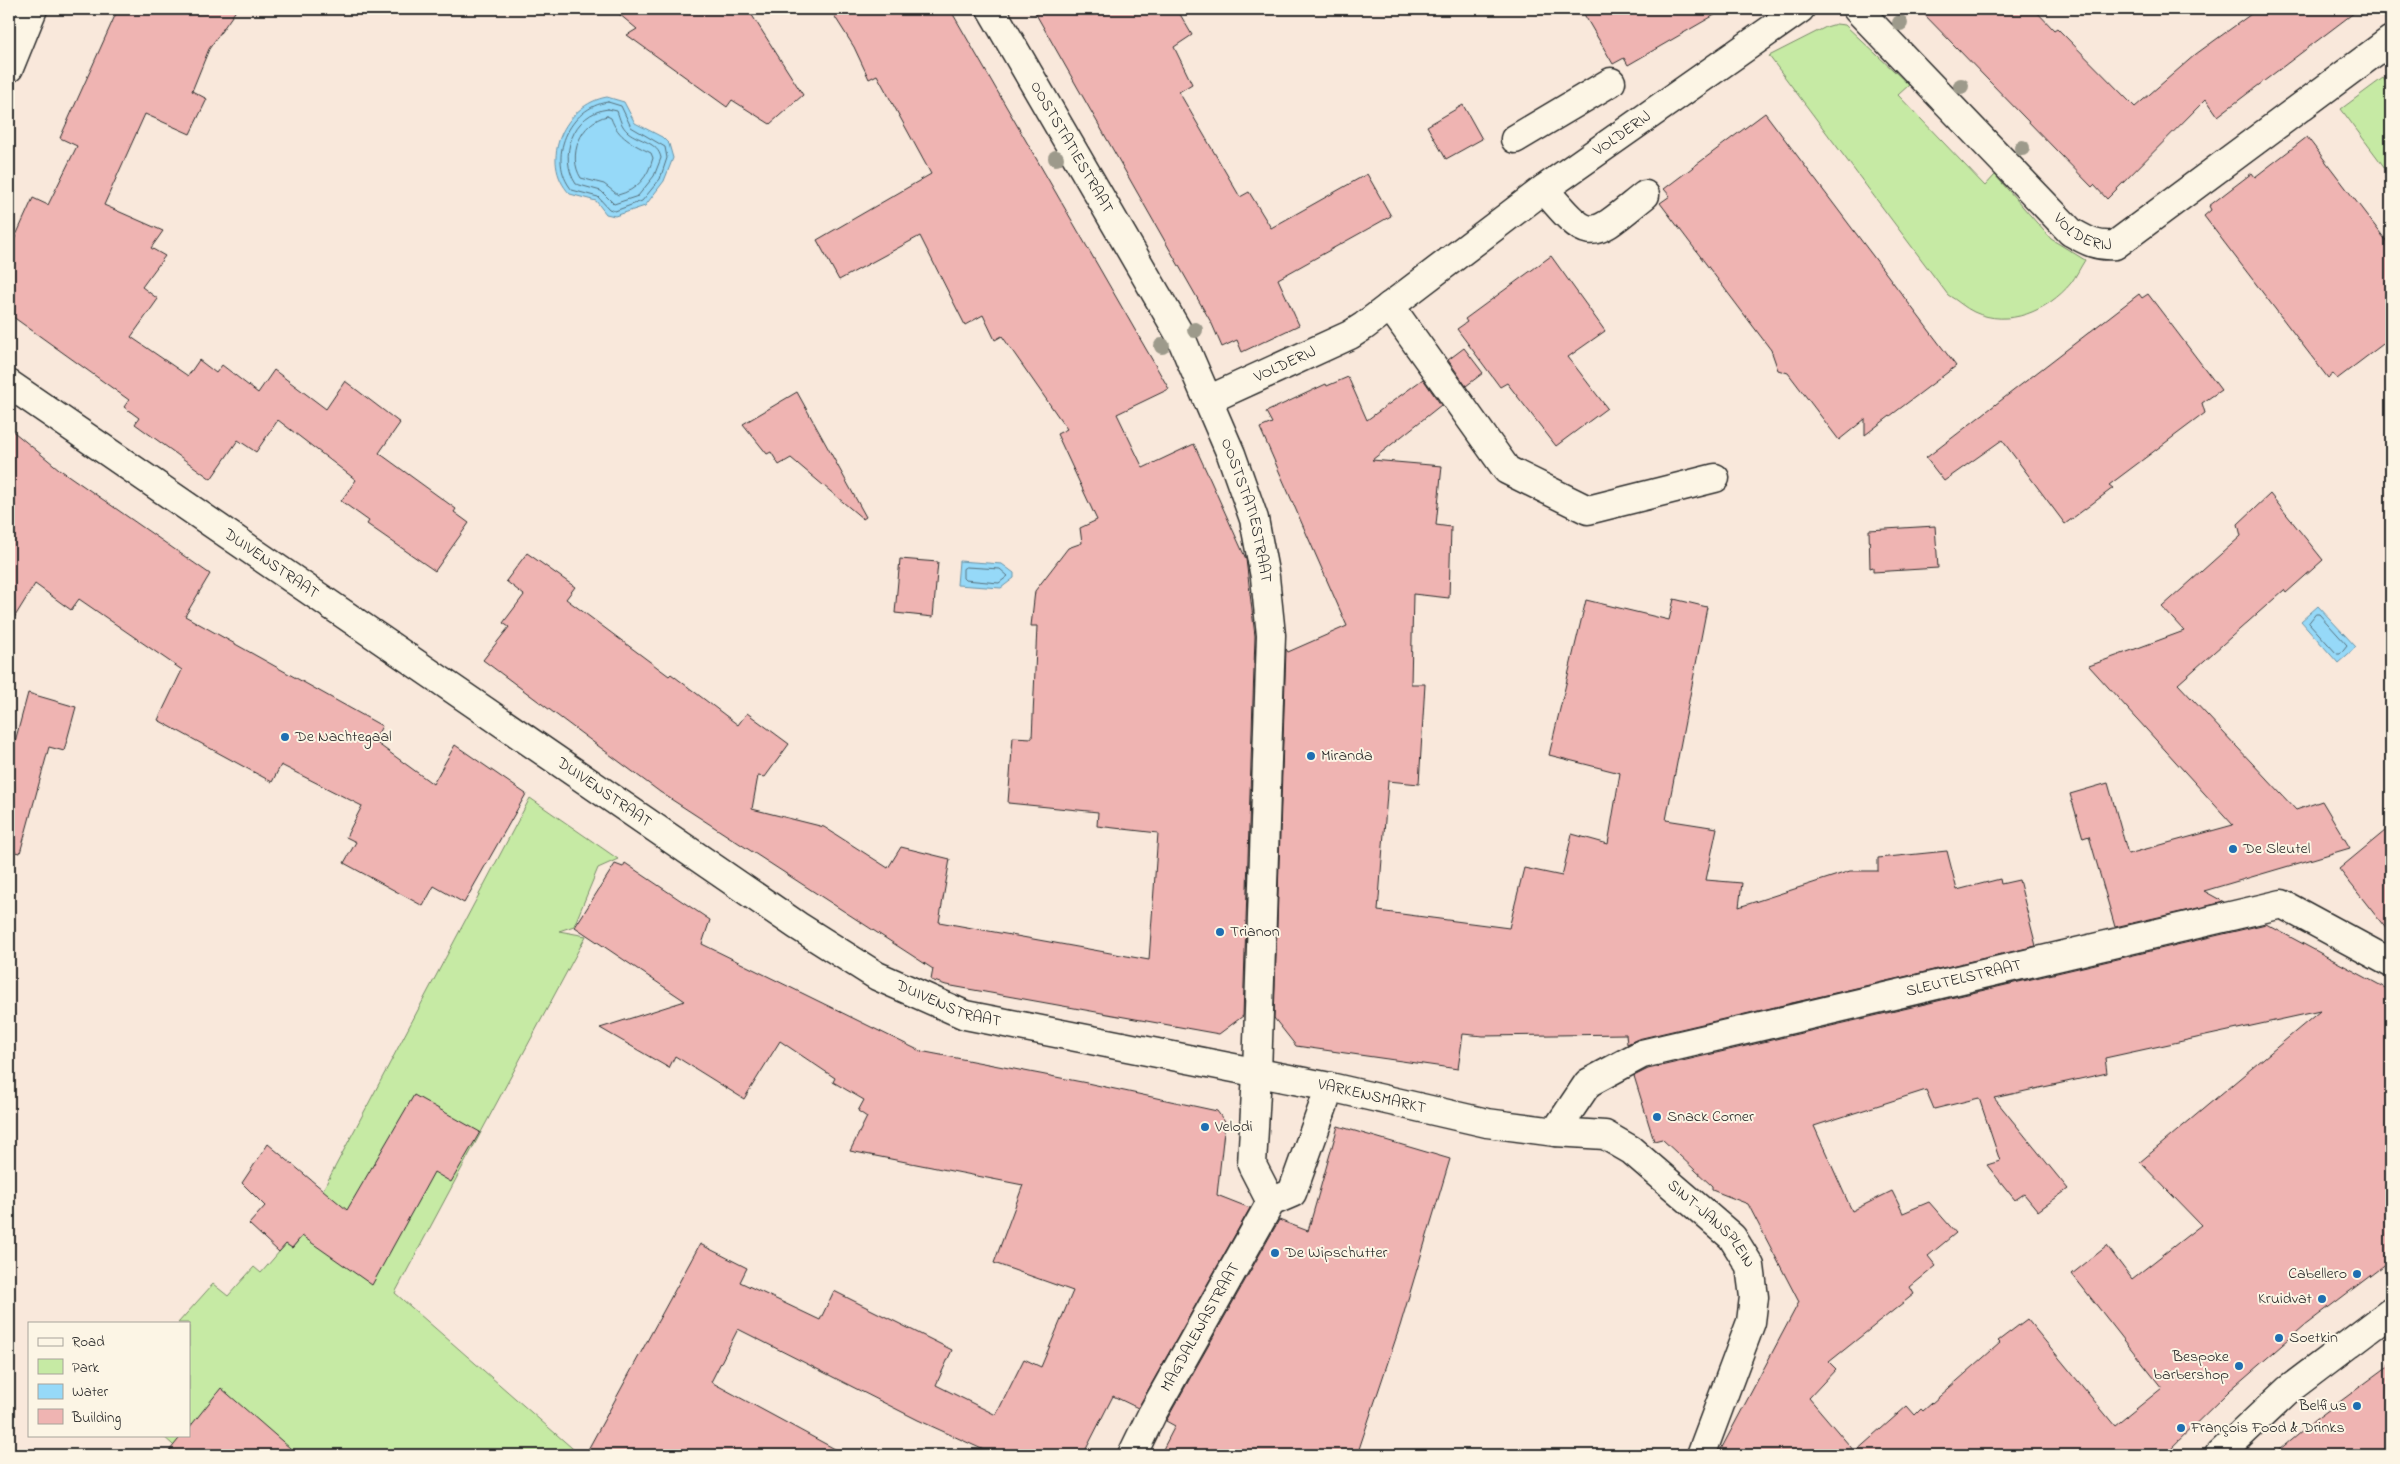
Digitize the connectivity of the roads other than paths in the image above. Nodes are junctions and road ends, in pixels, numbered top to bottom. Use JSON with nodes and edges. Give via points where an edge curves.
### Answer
{"nodes":[{"id":1,"x":33,"y":9,"type":"edge"},
{"id":2,"x":991,"y":9,"type":"edge"},
{"id":3,"x":1800,"y":9,"type":"edge"},
{"id":4,"x":1856,"y":9,"type":"edge"},
{"id":5,"x":2391,"y":40,"type":"edge"},
{"id":6,"x":9,"y":68,"type":"edge"},
{"id":7,"x":1611,"y":82,"type":"dead end"},
{"id":8,"x":1515,"y":139,"type":"dead end"},
{"id":9,"x":1544,"y":189,"type":"junction"},
{"id":10,"x":1645,"y":195,"type":"dead end"},
{"id":11,"x":1401,"y":298,"type":"junction"},
{"id":12,"x":9,"y":384,"type":"edge"},
{"id":13,"x":1208,"y":400,"type":"junction"},
{"id":14,"x":1715,"y":478,"type":"dead end"},
{"id":15,"x":2391,"y":963,"type":"edge"},
{"id":16,"x":1258,"y":1073,"type":"junction"},
{"id":17,"x":1330,"y":1087,"type":"junction"},
{"id":18,"x":1487,"y":1123,"type":"joint"},
{"id":19,"x":1555,"y":1132,"type":"junction"},
{"id":20,"x":1271,"y":1202,"type":"junction"},
{"id":21,"x":2391,"y":1312,"type":"edge"},
{"id":22,"x":1132,"y":1455,"type":"edge"},
{"id":23,"x":1701,"y":1455,"type":"edge"},
{"id":24,"x":2219,"y":1455,"type":"edge"}],
"edges":[{"from":1,"to":6,"type":"street"},
{"from":2,"to":13,"type":"street","name":"OOSTSTATIESTRAAT","via":[[1180,335]]},
{"from":3,"to":9,"type":"street","name":"VOLDERIJ"},
{"from":4,"to":5,"type":"street","name":"VOLDERIJ","via":[[2071,232],[2101,246],[2115,245]]},
{"from":7,"to":8,"type":"street"},
{"from":9,"to":10,"type":"street","via":[[1576,224],[1587,231],[1606,227]]},
{"from":9,"to":11,"type":"street","name":"VOLDERIJ"},
{"from":11,"to":13,"type":"street","name":"VOLDERIJ","via":[[1350,335]]},
{"from":11,"to":14,"type":"street","via":[[1507,470],[1588,510]]},
{"from":12,"to":16,"type":"street","name":"DUIVENSTRAAT","via":[[790,921],[877,976],[965,1015]]},
{"from":13,"to":16,"type":"street","name":"OOSTSTATIESTRAAT","via":[[1254,518],[1271,635]]},
{"from":15,"to":19,"type":"street","name":"SLEUTELSTRAAT","via":[[2282,904],[1642,1054],[1588,1083]]},
{"from":16,"to":17,"type":"street","name":"VARKENSMARKT"},
{"from":16,"to":20,"type":"street","via":[[1252,1165]]},
{"from":17,"to":18,"type":"street","name":"VARKENSMARKT"},
{"from":17,"to":20,"type":"street","via":[[1292,1193]]},
{"from":18,"to":19,"type":"street","name":"SINT-JANSPLEIN"},
{"from":19,"to":23,"type":"street","name":"SINT-JANSPLEIN","via":[[1605,1135],[1631,1150],[1732,1237],[1750,1266],[1754,1297],[1751,1322]]},
{"from":20,"to":22,"type":"street","name":"MAGDALENASTRAAT"},
{"from":21,"to":24,"type":"street","via":[[2288,1390]]}]}
